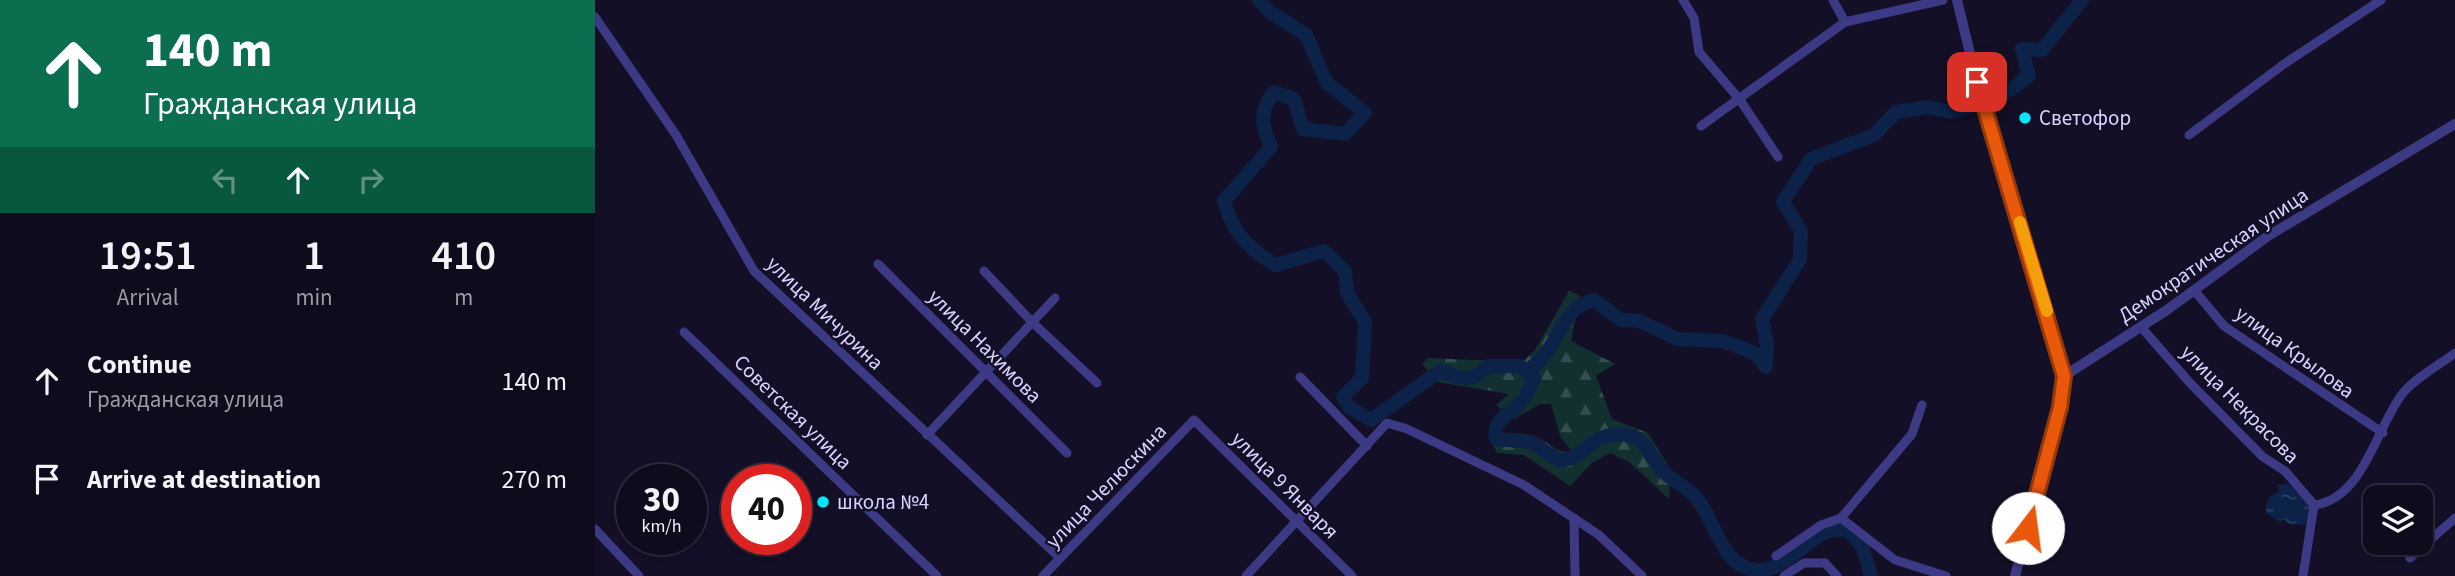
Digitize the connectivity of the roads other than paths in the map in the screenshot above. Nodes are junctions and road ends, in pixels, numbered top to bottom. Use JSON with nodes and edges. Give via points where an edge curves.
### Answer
{"nodes":[{"id":1,"x":1683,"y":0,"type":"edge"},
{"id":2,"x":1833,"y":0,"type":"edge"},
{"id":3,"x":1943,"y":0,"type":"edge"},
{"id":4,"x":1957,"y":0,"type":"edge"},
{"id":5,"x":2381,"y":0,"type":"edge"},
{"id":6,"x":595,"y":17,"type":"edge"},
{"id":7,"x":1845,"y":23,"type":"junction"},
{"id":8,"x":1740,"y":100,"type":"junction"},
{"id":9,"x":2455,"y":124,"type":"edge"},
{"id":10,"x":1701,"y":126,"type":"dead end"},
{"id":11,"x":2189,"y":135,"type":"dead end"},
{"id":12,"x":1778,"y":157,"type":"dead end"},
{"id":13,"x":878,"y":264,"type":"dead end"},
{"id":14,"x":983,"y":271,"type":"dead end"},
{"id":15,"x":2194,"y":290,"type":"junction"},
{"id":16,"x":1055,"y":298,"type":"dead end"},
{"id":17,"x":1032,"y":323,"type":"junction"},
{"id":18,"x":2141,"y":327,"type":"junction"},
{"id":19,"x":684,"y":331,"type":"dead end"},
{"id":20,"x":2455,"y":353,"type":"edge"},
{"id":21,"x":986,"y":372,"type":"junction"},
{"id":22,"x":2064,"y":376,"type":"junction"},
{"id":23,"x":1300,"y":377,"type":"dead end"},
{"id":24,"x":1097,"y":383,"type":"dead end"},
{"id":25,"x":1922,"y":405,"type":"dead end"},
{"id":26,"x":1193,"y":419,"type":"joint"},
{"id":27,"x":2383,"y":433,"type":"junction"},
{"id":28,"x":927,"y":435,"type":"junction"},
{"id":29,"x":1367,"y":446,"type":"junction"},
{"id":30,"x":1067,"y":453,"type":"dead end"},
{"id":31,"x":2314,"y":505,"type":"junction"},
{"id":32,"x":1574,"y":518,"type":"junction"},
{"id":33,"x":1841,"y":518,"type":"junction"},
{"id":34,"x":2455,"y":518,"type":"edge"},
{"id":35,"x":1297,"y":521,"type":"junction"},
{"id":36,"x":596,"y":533,"type":"edge"},
{"id":37,"x":1776,"y":556,"type":"dead end"},
{"id":38,"x":1060,"y":558,"type":"junction"},
{"id":39,"x":2410,"y":558,"type":"dead end"},
{"id":40,"x":639,"y":576,"type":"edge"},
{"id":41,"x":937,"y":576,"type":"edge"},
{"id":42,"x":1043,"y":576,"type":"edge"},
{"id":43,"x":1246,"y":576,"type":"edge"},
{"id":44,"x":1352,"y":576,"type":"edge"},
{"id":45,"x":1575,"y":576,"type":"edge"},
{"id":46,"x":1642,"y":576,"type":"edge"},
{"id":47,"x":1784,"y":576,"type":"edge"},
{"id":48,"x":1837,"y":576,"type":"edge"},
{"id":49,"x":1946,"y":576,"type":"edge"},
{"id":50,"x":2015,"y":576,"type":"edge"},
{"id":51,"x":2303,"y":576,"type":"edge"}],
"edges":[{"from":1,"to":8,"type":"street","via":[[1694,18],[1699,52]]},
{"from":2,"to":7,"type":"street"},
{"from":3,"to":7,"type":"street"},
{"from":4,"to":22,"type":"street"},
{"from":5,"to":11,"type":"street"},
{"from":6,"to":28,"type":"street","name":"улица Мичурина","via":[[676,135],[754,271]]},
{"from":7,"to":8,"type":"street"},
{"from":8,"to":10,"type":"street"},
{"from":8,"to":12,"type":"street"},
{"from":9,"to":15,"type":"street","name":"Демократическая улица","via":[[2268,236]]},
{"from":13,"to":21,"type":"street","name":"улица Нахимова"},
{"from":14,"to":17,"type":"street"},
{"from":15,"to":18,"type":"street","name":"Демократическая улица"},
{"from":15,"to":27,"type":"street","name":"улица Крылова","via":[[2224,326]]},
{"from":16,"to":17,"type":"street"},
{"from":17,"to":21,"type":"street"},
{"from":17,"to":24,"type":"street"},
{"from":18,"to":22,"type":"street","name":"Демократическая улица"},
{"from":18,"to":31,"type":"street","name":"улица Некрасова","via":[[2190,383],[2263,457],[2285,471]]},
{"from":19,"to":41,"type":"street","name":"Советская улица"},
{"from":20,"to":27,"type":"street","via":[[2403,393]]},
{"from":21,"to":28,"type":"street"},
{"from":21,"to":30,"type":"street","name":"улица Нахимова"},
{"from":22,"to":50,"type":"street"},
{"from":23,"to":29,"type":"street"},
{"from":25,"to":33,"type":"street","via":[[1912,434]]},
{"from":26,"to":35,"type":"street","name":"улица 9 Января"},
{"from":26,"to":38,"type":"street","name":"улица Челюскина"},
{"from":27,"to":31,"type":"street","via":[[2358,475],[2330,503]]},
{"from":28,"to":38,"type":"street","name":"улица Мичурина"},
{"from":29,"to":32,"type":"street","via":[[1387,423],[1407,429],[1524,485]]},
{"from":29,"to":35,"type":"street"},
{"from":31,"to":51,"type":"street"},
{"from":32,"to":45,"type":"street"},
{"from":32,"to":46,"type":"street"},
{"from":33,"to":37,"type":"street","via":[[1821,525]]},
{"from":33,"to":49,"type":"street","via":[[1895,560]]},
{"from":34,"to":39,"type":"street"},
{"from":35,"to":43,"type":"street"},
{"from":35,"to":44,"type":"street","name":"улица 9 Января"},
{"from":36,"to":40,"type":"street"},
{"from":38,"to":42,"type":"street","name":"улица Челюскина"},
{"from":47,"to":48,"type":"street","via":[[1814,563],[1825,563]]}]}
